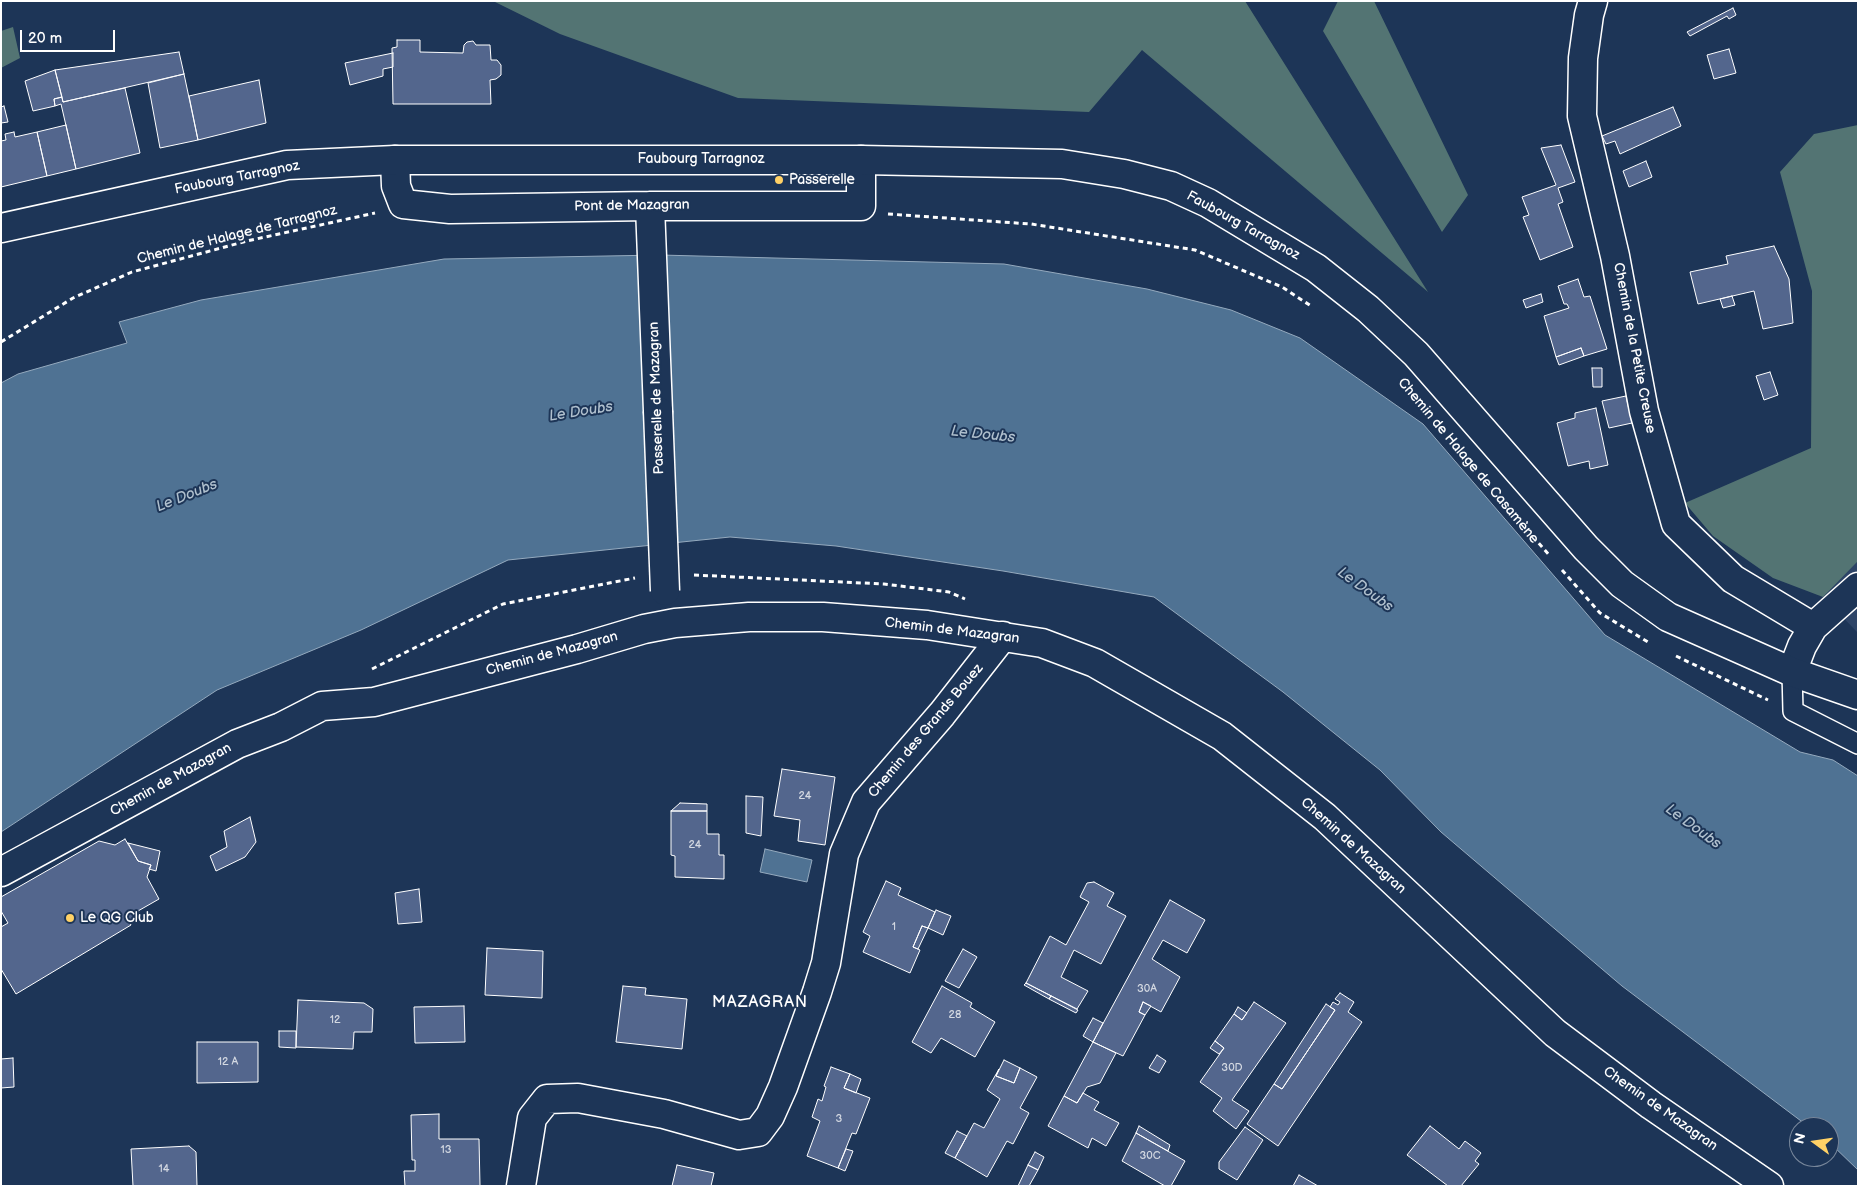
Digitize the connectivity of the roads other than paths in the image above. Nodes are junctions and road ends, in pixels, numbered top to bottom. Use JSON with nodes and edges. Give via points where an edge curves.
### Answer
{"nodes":[{"id":1,"x":1594,"y":1,"type":"edge"},
{"id":2,"x":395,"y":160,"type":"junction"},
{"id":3,"x":861,"y":160,"type":"junction"},
{"id":4,"x":650,"y":218,"type":"junction"},
{"id":5,"x":1,"y":228,"type":"edge"},
{"id":6,"x":1858,"y":587,"type":"edge"},
{"id":7,"x":667,"y":625,"type":"junction"},
{"id":8,"x":1813,"y":627,"type":"junction"},
{"id":9,"x":1003,"y":636,"type":"junction"},
{"id":10,"x":1792,"y":672,"type":"junction"},
{"id":11,"x":1858,"y":695,"type":"edge"},
{"id":12,"x":1858,"y":744,"type":"edge"},
{"id":13,"x":1,"y":872,"type":"edge"},
{"id":14,"x":521,"y":1186,"type":"edge"},
{"id":15,"x":1769,"y":1186,"type":"edge"}],
"edges":[{"from":1,"to":8,"type":"street","name":"Chemin de la Petite Creuse","via":[[1583,58],[1582,116],[1615,256],[1644,411],[1676,524],[1733,578]]},
{"from":2,"to":3,"type":"street","name":"Faubourg Tarragnoz"},
{"from":2,"to":4,"type":"street","name":"Pont de Mazagran","via":[[396,186],[403,204]]},
{"from":2,"to":5,"type":"street","name":"Faubourg Tarragnoz","via":[[287,165]]},
{"from":3,"to":4,"type":"street","name":"Pont de Mazagran","via":[[861,206]]},
{"from":3,"to":10,"type":"street","name":"Faubourg Tarragnoz","via":[[1062,164],[1171,186],[1208,202],[1316,268],[1368,309],[1416,354],[1586,548],[1622,584],[1668,617]]},
{"from":4,"to":7,"type":"street","name":"Passerelle de Mazagran","bridge":true},
{"from":6,"to":8,"type":"street"},
{"from":7,"to":9,"type":"street","name":"Chemin de Mazagran","via":[[749,617],[823,617],[927,625]]},
{"from":7,"to":13,"type":"street","name":"Chemin de Mazagran","via":[[374,702],[322,706],[281,728],[237,744]]},
{"from":8,"to":10,"type":"street"},
{"from":9,"to":14,"type":"street","name":"Chemin des Grands Bouez","via":[[942,714],[866,802],[844,854],[826,963],[817,992],[783,1087],[770,1116],[758,1132],[739,1136],[664,1114],[578,1098],[547,1099],[532,1118]]},
{"from":9,"to":15,"type":"street","name":"Chemin de Mazagran","via":[[1042,643],[1095,663],[1222,736],[1325,817],[1555,1033],[1651,1105]]},
{"from":10,"to":11,"type":"street","name":"Faubourg Tarragnoz"},
{"from":10,"to":12,"type":"lane","via":[[1793,711]]}]}
